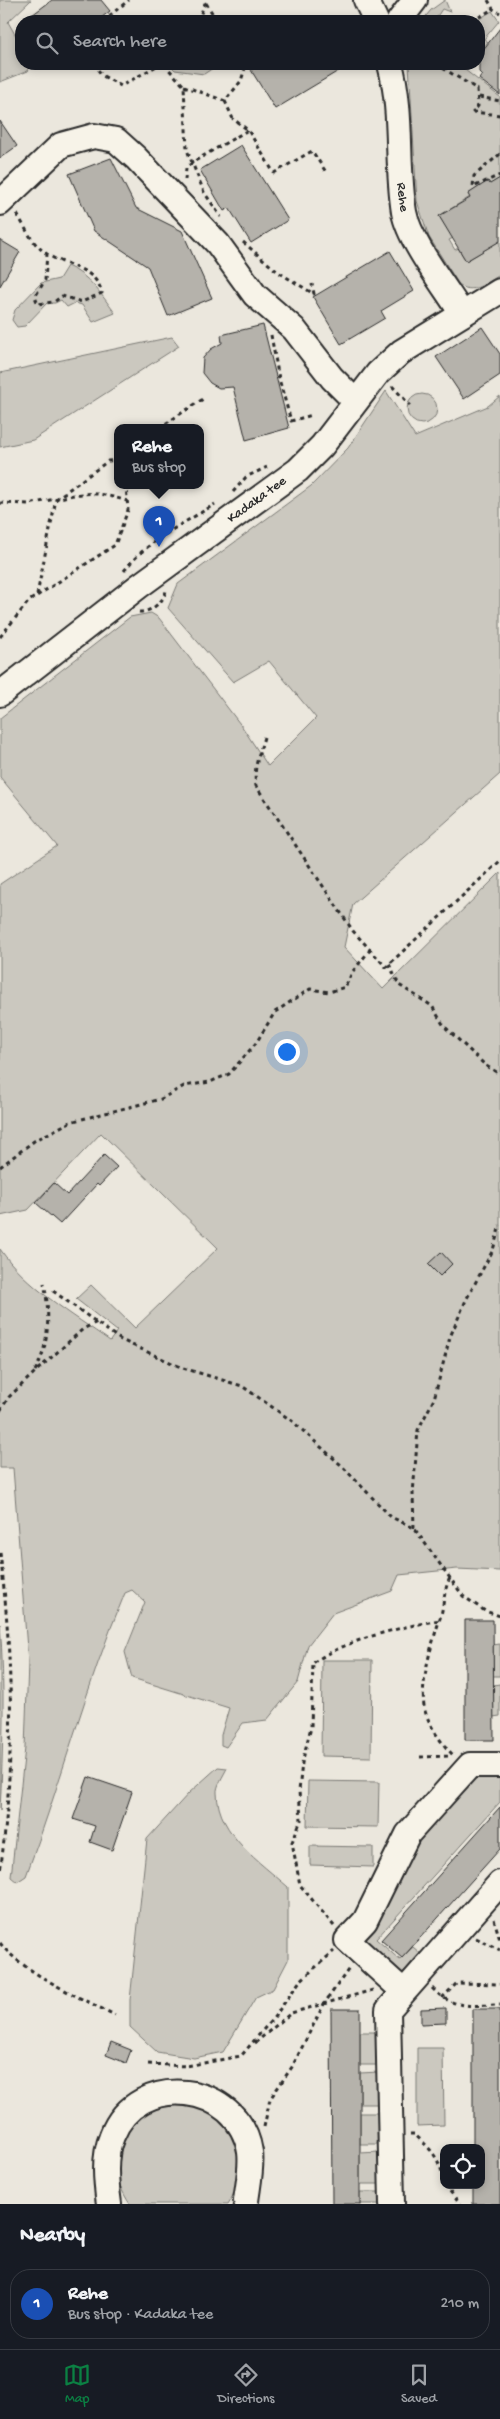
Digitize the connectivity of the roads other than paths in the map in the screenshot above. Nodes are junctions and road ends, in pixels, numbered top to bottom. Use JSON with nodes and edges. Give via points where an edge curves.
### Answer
{"nodes":[{"id":1,"x":366,"y":0,"type":"edge"},
{"id":2,"x":415,"y":0,"type":"edge"},
{"id":3,"x":373,"y":15,"type":"edge"},
{"id":4,"x":404,"y":15,"type":"edge"},
{"id":5,"x":391,"y":70,"type":"edge"},
{"id":6,"x":3,"y":201,"type":"edge"},
{"id":7,"x":500,"y":291,"type":"edge"},
{"id":8,"x":462,"y":314,"type":"junction"},
{"id":9,"x":355,"y":401,"type":"junction"},
{"id":10,"x":0,"y":694,"type":"edge"},
{"id":11,"x":500,"y":1765,"type":"edge"},
{"id":12,"x":500,"y":1883,"type":"edge"},
{"id":13,"x":405,"y":1983,"type":"junction"},
{"id":14,"x":246,"y":2201,"type":"dead end"},
{"id":15,"x":109,"y":2204,"type":"edge"},
{"id":16,"x":392,"y":2204,"type":"edge"}],
"edges":[{"from":1,"to":3,"type":"street"},
{"from":2,"to":4,"type":"street"},
{"from":5,"to":8,"type":"street","name":"Rehe","via":[[399,120],[404,213],[414,237]]},
{"from":6,"to":9,"type":"street","via":[[61,145],[94,136],[116,140],[218,244],[255,295],[294,329],[332,378]]},
{"from":7,"to":8,"type":"street","name":"Kadaka tee"},
{"from":8,"to":9,"type":"street","name":"Kadaka tee","via":[[401,352]]},
{"from":9,"to":10,"type":"street","name":"Kadaka tee","via":[[322,446],[298,470],[139,586]]},
{"from":11,"to":13,"type":"street","via":[[470,1766],[408,1834],[353,1946]]},
{"from":12,"to":13,"type":"street"},
{"from":13,"to":16,"type":"street","via":[[388,2010]]},
{"from":14,"to":15,"type":"street","via":[[250,2150],[236,2119],[212,2100],[182,2091],[152,2096],[140,2102],[119,2122],[108,2150]]}]}
